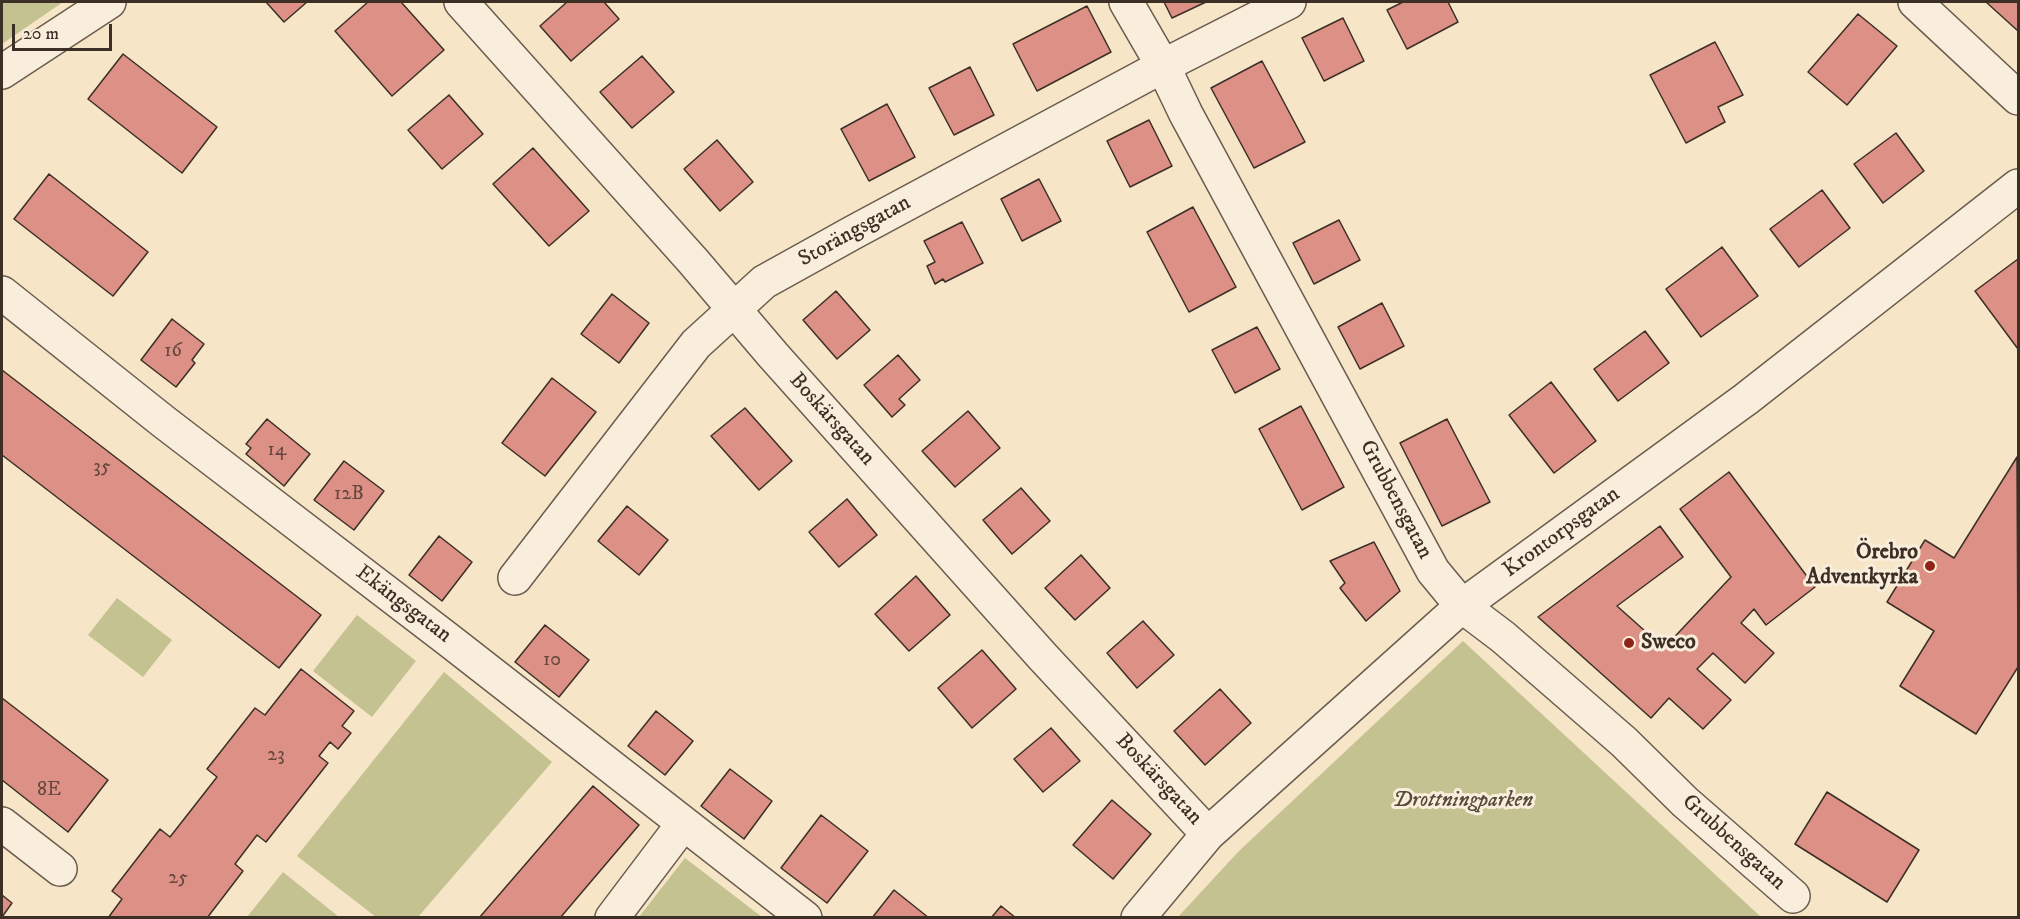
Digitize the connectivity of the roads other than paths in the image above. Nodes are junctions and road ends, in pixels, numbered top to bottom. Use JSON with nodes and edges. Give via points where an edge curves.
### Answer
{"nodes":[{"id":1,"x":109,"y":2,"type":"edge"},
{"id":2,"x":460,"y":2,"type":"edge"},
{"id":3,"x":1125,"y":2,"type":"edge"},
{"id":4,"x":1288,"y":2,"type":"edge"},
{"id":5,"x":1915,"y":2,"type":"edge"},
{"id":6,"x":1163,"y":66,"type":"junction"},
{"id":7,"x":2,"y":72,"type":"edge"},
{"id":8,"x":2019,"y":98,"type":"edge"},
{"id":9,"x":2019,"y":186,"type":"edge"},
{"id":10,"x":2,"y":293,"type":"edge"},
{"id":11,"x":734,"y":308,"type":"junction"},
{"id":12,"x":515,"y":578,"type":"dead end"},
{"id":13,"x":1462,"y":606,"type":"junction"},
{"id":14,"x":2,"y":824,"type":"edge"},
{"id":15,"x":683,"y":824,"type":"junction"},
{"id":16,"x":1208,"y":834,"type":"junction"},
{"id":17,"x":60,"y":869,"type":"dead end"},
{"id":18,"x":1793,"y":896,"type":"dead end"},
{"id":19,"x":612,"y":918,"type":"edge"},
{"id":20,"x":805,"y":918,"type":"edge"},
{"id":21,"x":1138,"y":918,"type":"edge"}],
"edges":[{"from":1,"to":7,"type":"street"},
{"from":2,"to":11,"type":"street","name":"Boskärsgatan"},
{"from":3,"to":6,"type":"street","name":"Grubbensgatan"},
{"from":4,"to":6,"type":"street","name":"Storängsgatan"},
{"from":5,"to":8,"type":"street"},
{"from":6,"to":11,"type":"street","name":"Storängsgatan","via":[[764,282]]},
{"from":6,"to":13,"type":"street","name":"Grubbensgatan","via":[[1433,571]]},
{"from":9,"to":13,"type":"street","name":"Krontorpsgatan","via":[[1746,399]]},
{"from":10,"to":15,"type":"street","name":"Ekängsgatan"},
{"from":11,"to":12,"type":"street","name":"Storängsgatan","via":[[696,344]]},
{"from":11,"to":16,"type":"street","name":"Boskärsgatan","via":[[1043,657]]},
{"from":13,"to":16,"type":"street","name":"Krontorpsgatan"},
{"from":13,"to":18,"type":"street","name":"Grubbensgatan","via":[[1615,734],[1685,802]]},
{"from":14,"to":17,"type":"street"},
{"from":15,"to":19,"type":"street"},
{"from":15,"to":20,"type":"street","name":"Ekängsgatan"},
{"from":16,"to":21,"type":"street","name":"Krontorpsgatan"}]}
